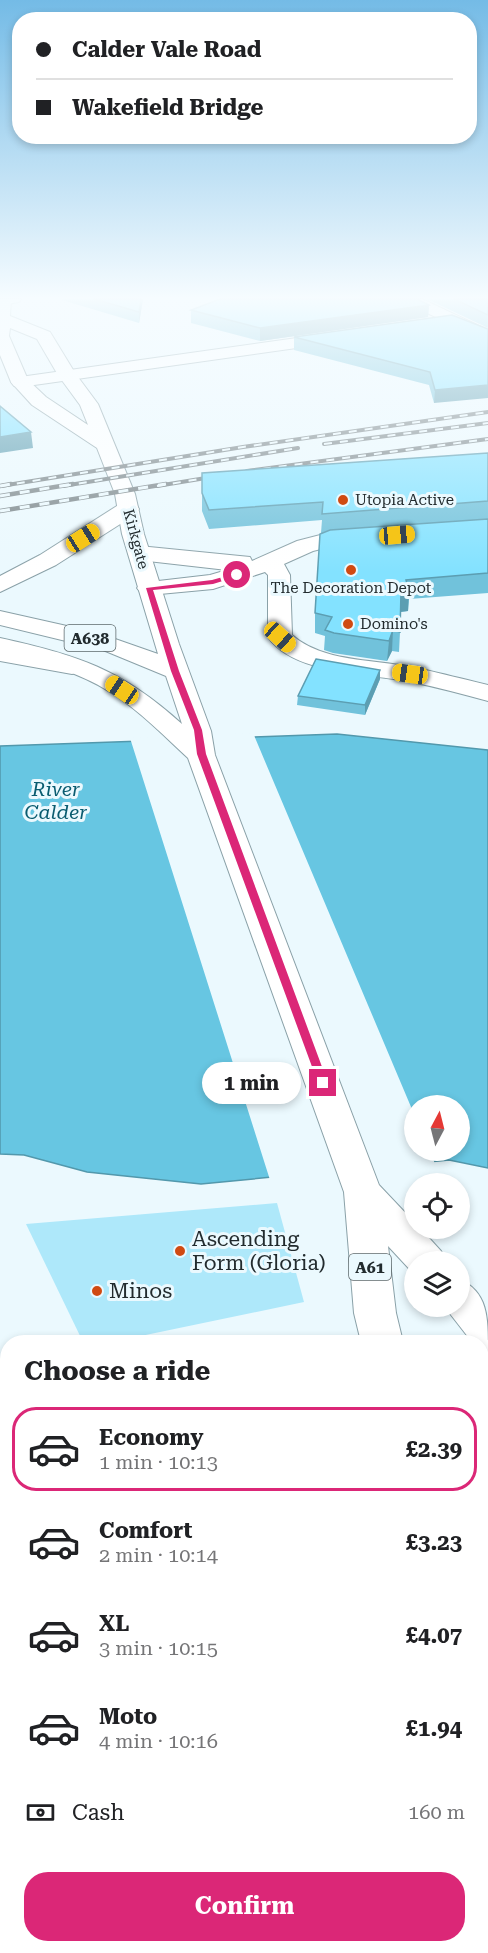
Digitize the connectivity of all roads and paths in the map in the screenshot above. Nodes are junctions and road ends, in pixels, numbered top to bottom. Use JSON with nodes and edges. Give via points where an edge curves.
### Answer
{"nodes":[{"id":1,"x":28,"y":390,"type":"edge"},
{"id":2,"x":78,"y":390,"type":"edge"},
{"id":3,"x":104,"y":444,"type":"junction"},
{"id":4,"x":128,"y":509,"type":"junction"},
{"id":5,"x":385,"y":536,"type":"edge"},
{"id":6,"x":139,"y":553,"type":"junction"},
{"id":7,"x":271,"y":561,"type":"junction"},
{"id":8,"x":0,"y":585,"type":"edge"},
{"id":9,"x":149,"y":588,"type":"junction"},
{"id":10,"x":0,"y":618,"type":"edge"},
{"id":11,"x":0,"y":645,"type":"edge"},
{"id":12,"x":0,"y":654,"type":"edge"},
{"id":13,"x":74,"y":666,"type":"junction"},
{"id":14,"x":175,"y":671,"type":"junction"},
{"id":15,"x":488,"y":693,"type":"edge"},
{"id":16,"x":191,"y":739,"type":"junction"},
{"id":17,"x":363,"y":1192,"type":"junction"},
{"id":18,"x":417,"y":1251,"type":"edge"},
{"id":19,"x":470,"y":1310,"type":"edge"},
{"id":20,"x":468,"y":1317,"type":"edge"},
{"id":21,"x":488,"y":1332,"type":"edge"},
{"id":22,"x":380,"y":1335,"type":"edge"},
{"id":23,"x":474,"y":1335,"type":"edge"}],
"edges":[{"from":1,"to":3,"type":"main road"},
{"from":2,"to":3,"type":"main road","name":"Kirkgate","number":"A61","via":[[89,404]]},
{"from":3,"to":4,"type":"main road","name":"Kirkgate","number":"A61"},
{"from":4,"to":6,"type":"main road","name":"Kirkgate","number":"A61"},
{"from":4,"to":8,"type":"main road"},
{"from":5,"to":7,"type":"main road","via":[[316,543]]},
{"from":6,"to":7,"type":"main road","via":[[223,562]]},
{"from":6,"to":9,"type":"main road","name":"Kirkgate","number":"A61"},
{"from":7,"to":9,"type":"main road","via":[[213,582]]},
{"from":7,"to":15,"type":"main road","via":[[279,575],[280,637],[294,650],[333,662],[410,674]]},
{"from":9,"to":14,"type":"main road","name":"Kirkgate","number":"A61"},
{"from":10,"to":14,"type":"main road","number":"A638","via":[[78,634],[147,656]]},
{"from":11,"to":13,"type":"main road","number":"A638"},
{"from":12,"to":13,"type":"main road"},
{"from":13,"to":16,"type":"main road","number":"A638","via":[[106,679]]},
{"from":14,"to":16,"type":"main road","number":"A61"},
{"from":16,"to":17,"type":"main road","number":"A61"},
{"from":17,"to":18,"type":"main road","number":"A61"},
{"from":17,"to":22,"type":"main road","number":"A61"},
{"from":19,"to":21,"type":"main road"},
{"from":20,"to":23,"type":"main road"}]}
